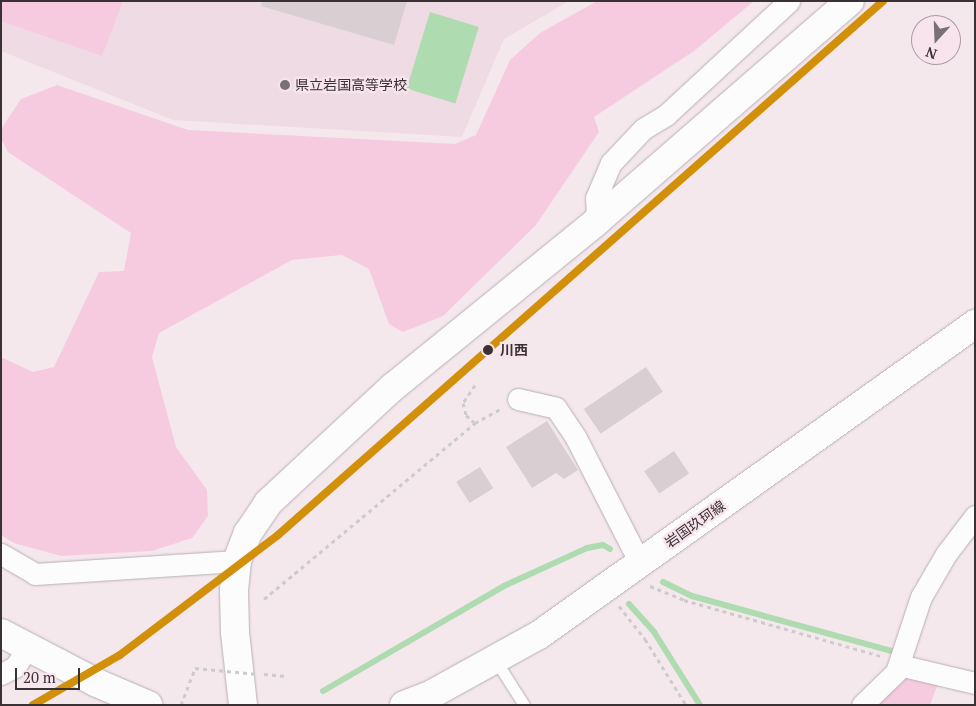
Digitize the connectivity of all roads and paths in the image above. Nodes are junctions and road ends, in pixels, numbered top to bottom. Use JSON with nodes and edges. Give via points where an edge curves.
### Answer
{"nodes":[{"id":1,"x":789,"y":1,"type":"edge"},
{"id":2,"x":850,"y":1,"type":"edge"},
{"id":3,"x":597,"y":221,"type":"junction"},
{"id":4,"x":975,"y":324,"type":"edge"},
{"id":5,"x":474,"y":385,"type":"dead end"},
{"id":6,"x":518,"y":399,"type":"joint"},
{"id":7,"x":476,"y":423,"type":"junction"},
{"id":8,"x":975,"y":516,"type":"edge"},
{"id":9,"x":1,"y":554,"type":"edge"},
{"id":10,"x":237,"y":561,"type":"junction"},
{"id":11,"x":642,"y":573,"type":"junction"},
{"id":12,"x":264,"y":599,"type":"dead end"},
{"id":13,"x":616,"y":603,"type":"dead end"},
{"id":14,"x":1,"y":633,"type":"edge"},
{"id":15,"x":28,"y":647,"type":"junction"},
{"id":16,"x":902,"y":658,"type":"junction"},
{"id":17,"x":496,"y":661,"type":"junction"},
{"id":18,"x":1,"y":674,"type":"edge"},
{"id":19,"x":286,"y":676,"type":"dead end"},
{"id":20,"x":975,"y":683,"type":"edge"},
{"id":21,"x":148,"y":705,"type":"edge"},
{"id":22,"x":181,"y":705,"type":"edge"},
{"id":23,"x":243,"y":705,"type":"edge"},
{"id":24,"x":404,"y":705,"type":"edge"},
{"id":25,"x":524,"y":705,"type":"edge"},
{"id":26,"x":686,"y":705,"type":"edge"},
{"id":27,"x":862,"y":705,"type":"edge"}],
"edges":[{"from":1,"to":3,"type":"street","via":[[666,115],[643,129],[611,163],[596,198]]},
{"from":2,"to":3,"type":"street"},
{"from":3,"to":10,"type":"street","via":[[393,387],[304,467],[268,503],[248,533]]},
{"from":4,"to":11,"type":"street","name":"岩国玖珂線"},
{"from":5,"to":7,"type":"path","via":[[463,402],[466,415]]},
{"from":6,"to":7,"type":"path"},
{"from":6,"to":11,"type":"street","via":[[556,408],[576,438]]},
{"from":7,"to":12,"type":"path"},
{"from":8,"to":16,"type":"street","via":[[946,554],[921,597]]},
{"from":9,"to":10,"type":"street","via":[[35,574]]},
{"from":10,"to":23,"type":"street","via":[[235,632]]},
{"from":11,"to":16,"type":"path","via":[[684,600],[886,657]]},
{"from":11,"to":17,"type":"street","name":"岩国玖珂線"},
{"from":13,"to":26,"type":"path","via":[[645,639]]},
{"from":14,"to":15,"type":"street"},
{"from":15,"to":18,"type":"street","via":[[15,667]]},
{"from":15,"to":21,"type":"street"},
{"from":16,"to":20,"type":"street"},
{"from":16,"to":27,"type":"street","via":[[896,672]]},
{"from":17,"to":24,"type":"street","name":"岩国玖珂線"},
{"from":17,"to":25,"type":"lane"},
{"from":19,"to":22,"type":"path","bridge":true,"via":[[195,668]]}]}
